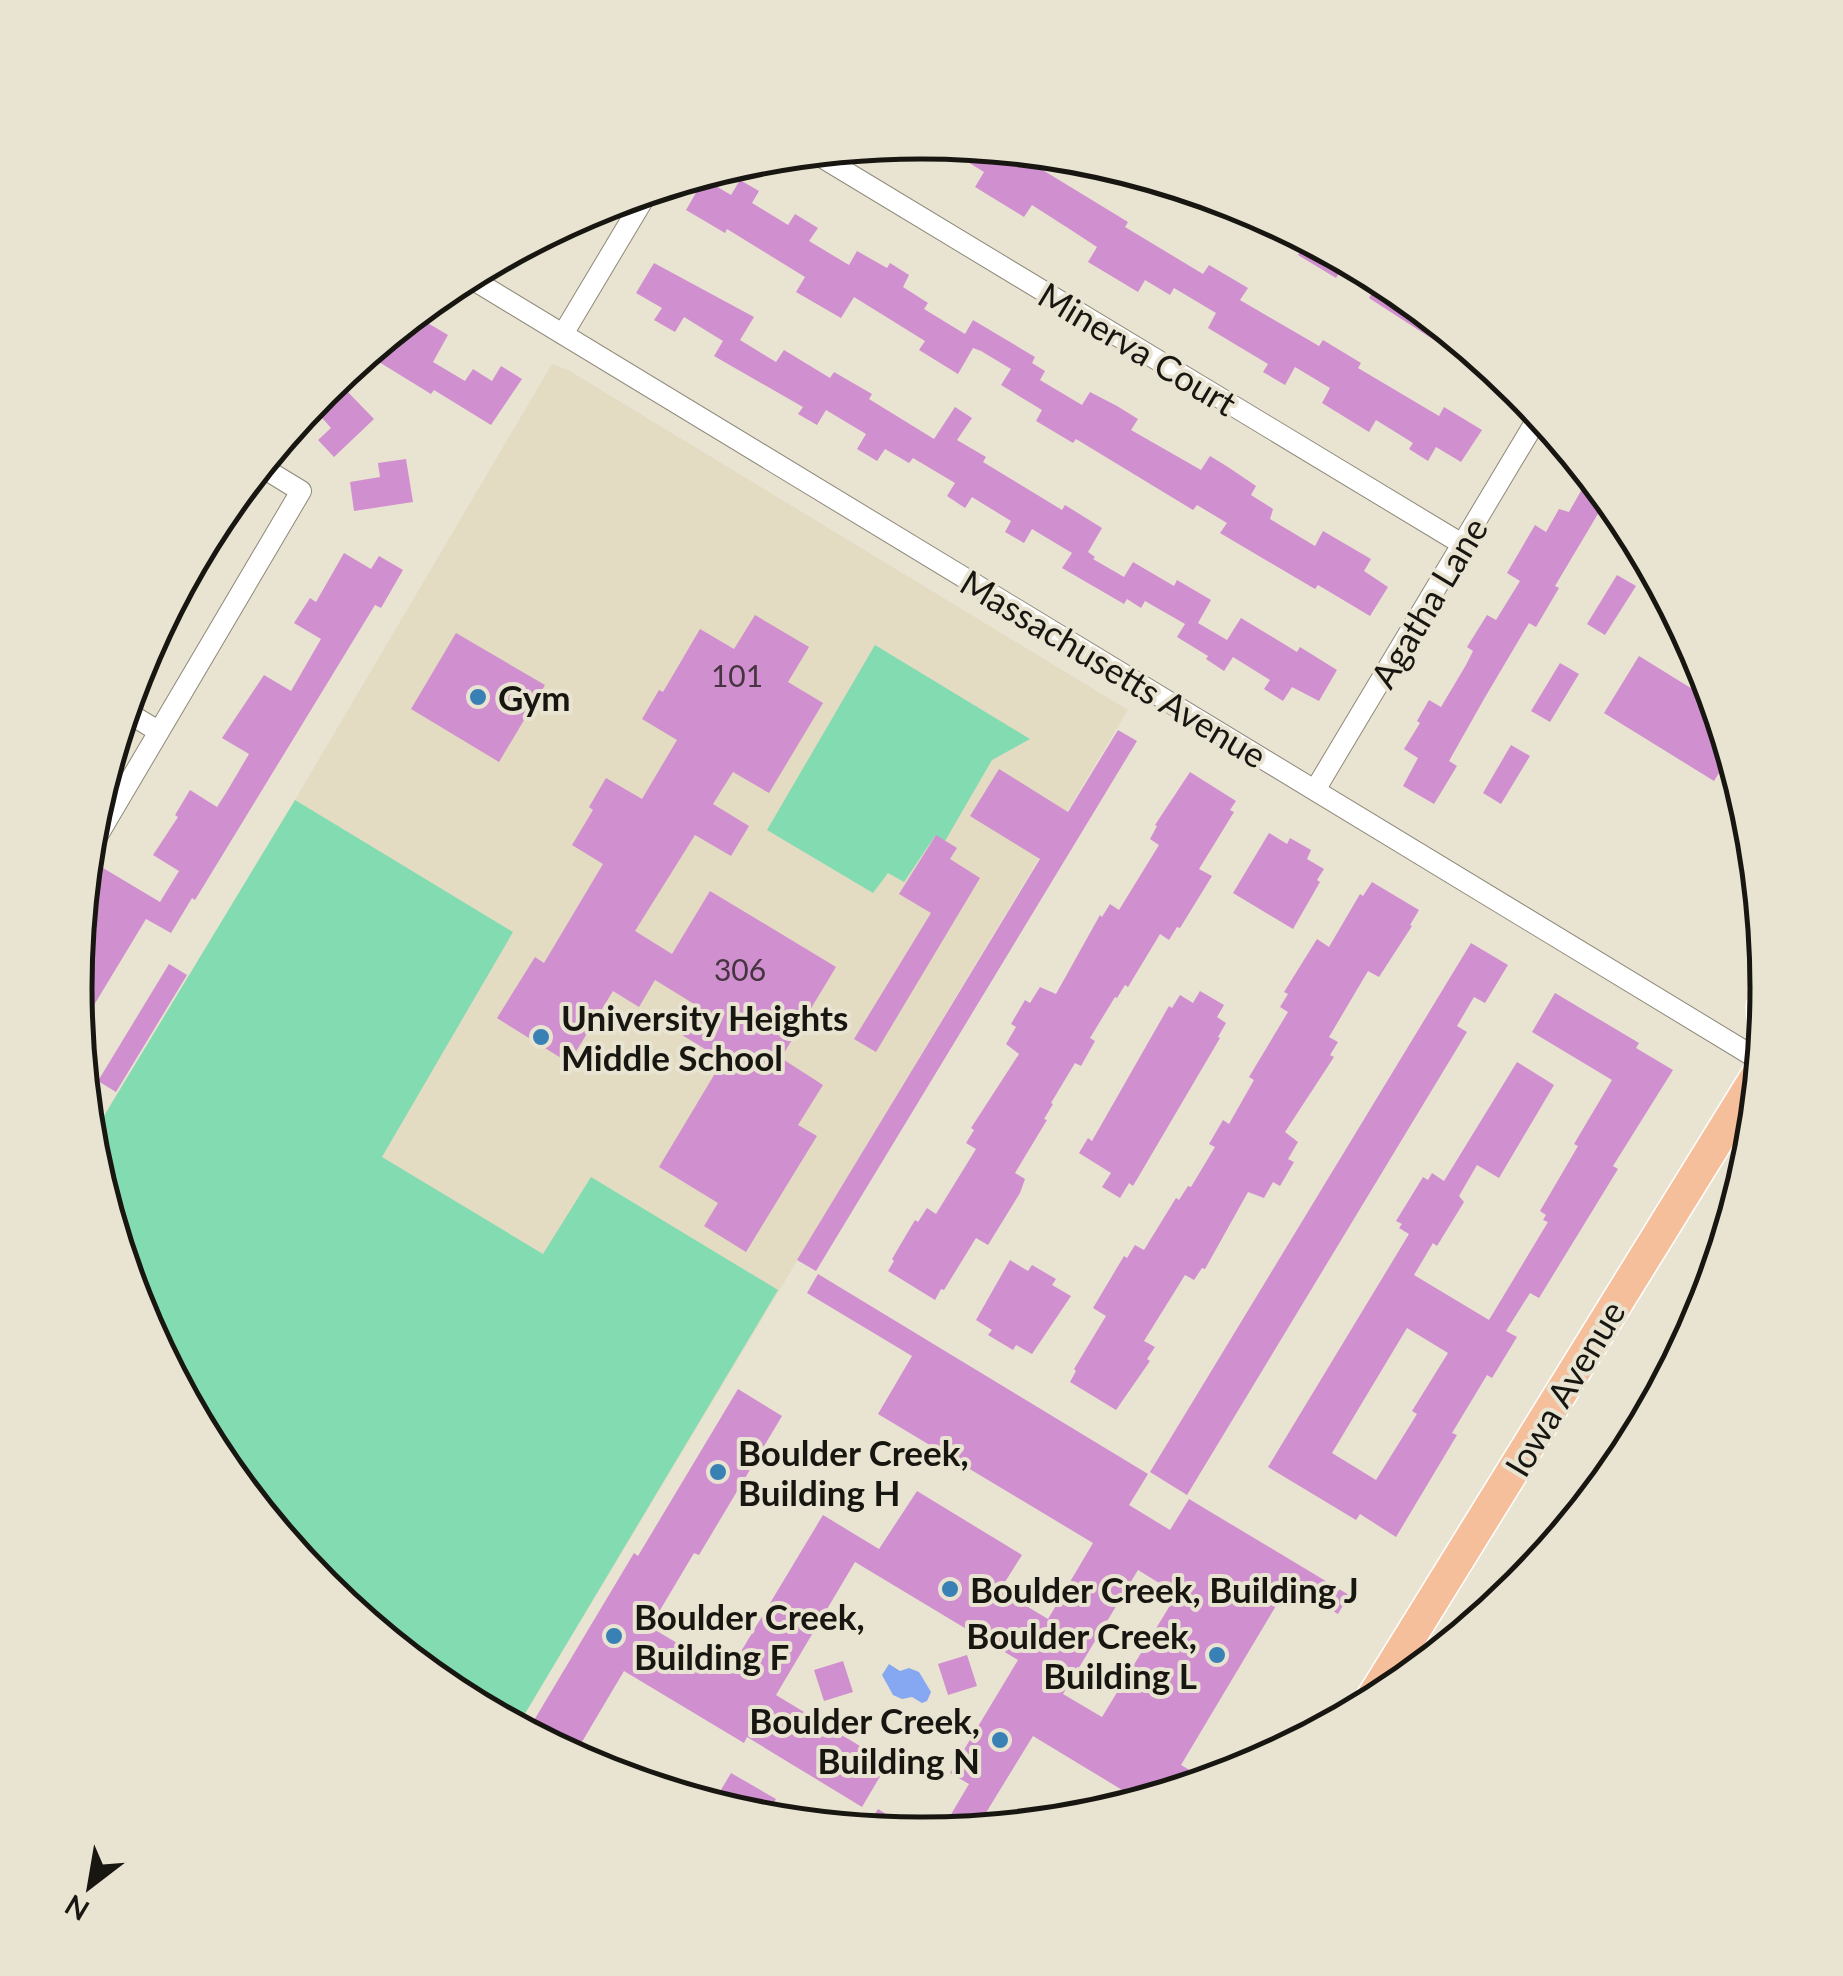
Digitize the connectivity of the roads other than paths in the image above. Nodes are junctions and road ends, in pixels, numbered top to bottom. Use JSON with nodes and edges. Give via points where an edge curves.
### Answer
{"nodes":[{"id":1,"x":833,"y":164,"type":"edge"},
{"id":2,"x":637,"y":210,"type":"edge"},
{"id":3,"x":482,"y":286,"type":"edge"},
{"id":4,"x":563,"y":334,"type":"junction"},
{"id":5,"x":1532,"y":427,"type":"edge"},
{"id":6,"x":272,"y":473,"type":"edge"},
{"id":7,"x":1462,"y":544,"type":"junction"},
{"id":8,"x":137,"y":718,"type":"edge"},
{"id":9,"x":158,"y":731,"type":"junction"},
{"id":10,"x":1315,"y":790,"type":"junction"},
{"id":11,"x":111,"y":813,"type":"edge"},
{"id":12,"x":1748,"y":1054,"type":"edge"},
{"id":13,"x":1743,"y":1099,"type":"edge"},
{"id":14,"x":1387,"y":1674,"type":"edge"}],
"edges":[{"from":1,"to":7,"type":"street","name":"Minerva Court"},
{"from":2,"to":4,"type":"street"},
{"from":3,"to":4,"type":"street","name":"Massachusetts Avenue"},
{"from":4,"to":10,"type":"street","name":"Massachusetts Avenue"},
{"from":5,"to":7,"type":"street","name":"Agatha Lane"},
{"from":6,"to":9,"type":"street","via":[[300,490]]},
{"from":7,"to":10,"type":"street","name":"Agatha Lane"},
{"from":8,"to":9,"type":"street"},
{"from":9,"to":11,"type":"street"},
{"from":10,"to":12,"type":"street","name":"Massachusetts Avenue"},
{"from":13,"to":14,"type":"main road","name":"Iowa Avenue"}]}
